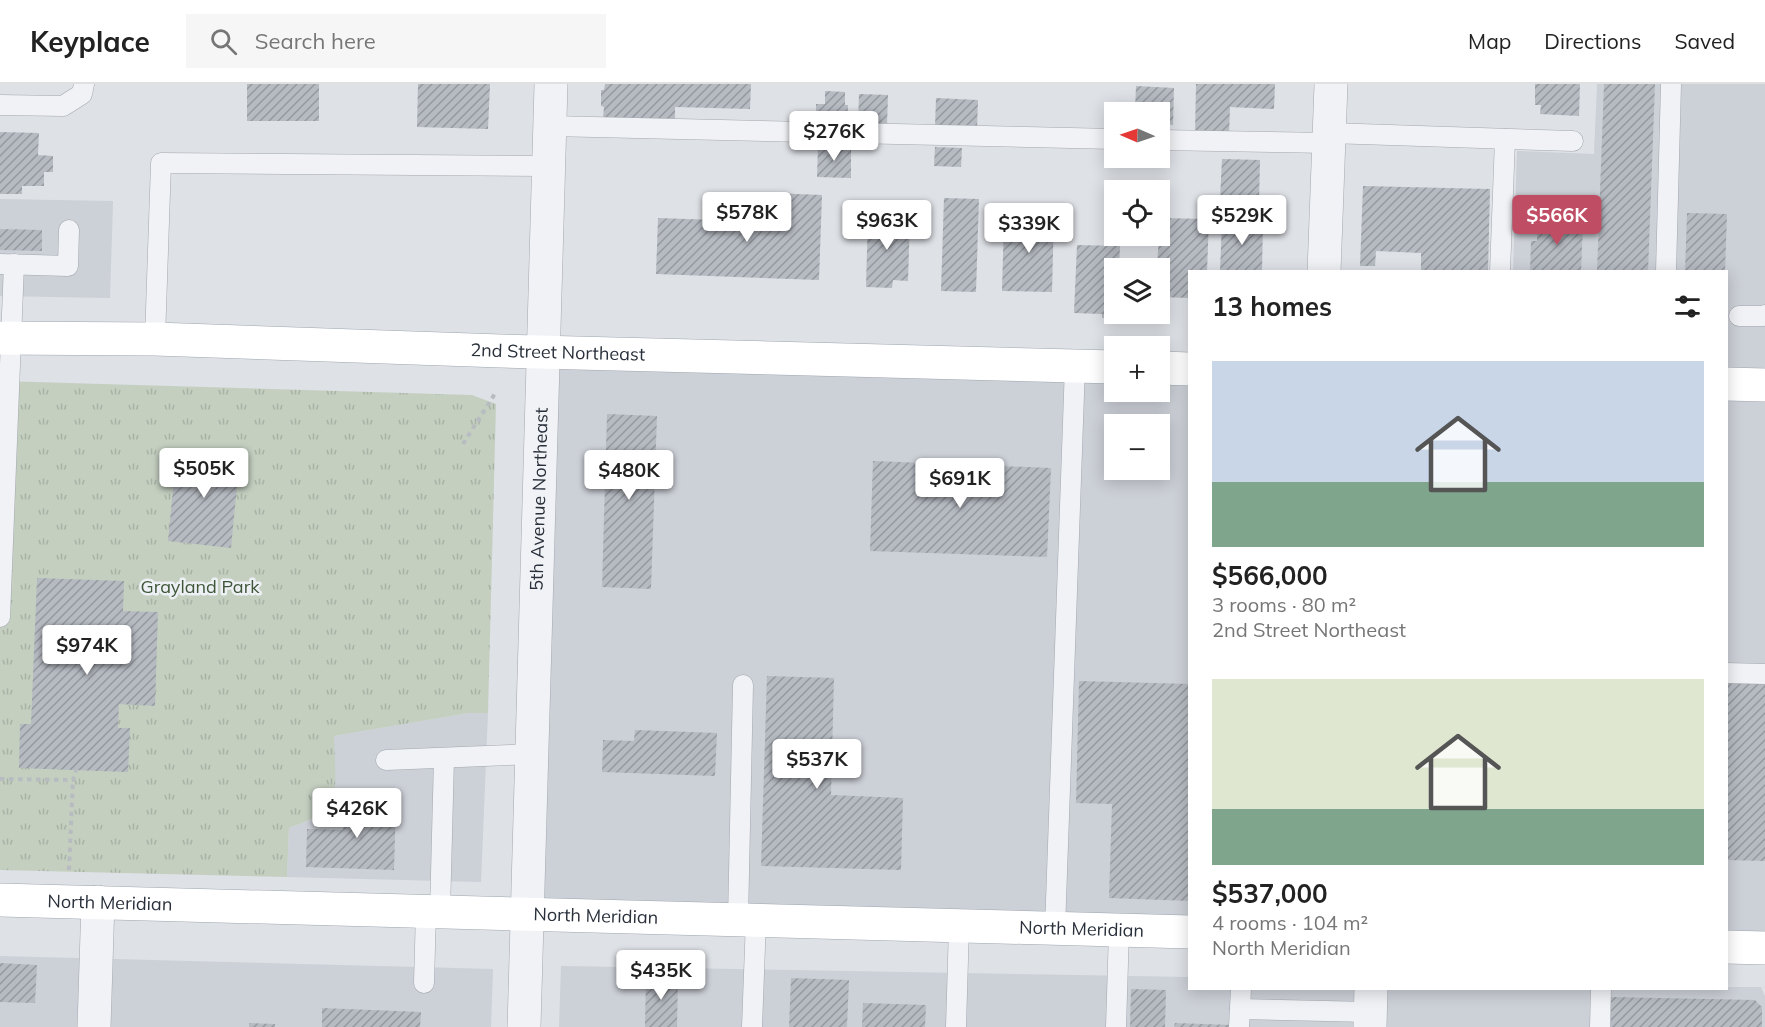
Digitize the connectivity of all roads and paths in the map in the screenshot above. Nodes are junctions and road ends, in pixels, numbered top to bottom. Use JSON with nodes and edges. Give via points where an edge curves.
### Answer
{"nodes":[{"id":1,"x":84,"y":84,"type":"edge"},
{"id":2,"x":551,"y":84,"type":"edge"},
{"id":3,"x":1331,"y":84,"type":"edge"},
{"id":4,"x":1671,"y":84,"type":"edge"},
{"id":5,"x":0,"y":105,"type":"edge"},
{"id":6,"x":550,"y":126,"type":"junction"},
{"id":7,"x":1329,"y":138,"type":"junction"},
{"id":8,"x":1104,"y":139,"type":"edge"},
{"id":9,"x":1170,"y":140,"type":"edge"},
{"id":10,"x":1504,"y":140,"type":"junction"},
{"id":11,"x":1573,"y":141,"type":"dead end"},
{"id":12,"x":549,"y":166,"type":"junction"},
{"id":13,"x":69,"y":230,"type":"dead end"},
{"id":14,"x":7,"y":264,"type":"edge"},
{"id":15,"x":1324,"y":270,"type":"edge"},
{"id":16,"x":1500,"y":270,"type":"edge"},
{"id":17,"x":1666,"y":270,"type":"edge"},
{"id":18,"x":1765,"y":315,"type":"edge"},
{"id":19,"x":1739,"y":316,"type":"dead end"},
{"id":20,"x":5,"y":338,"type":"edge"},
{"id":21,"x":155,"y":339,"type":"junction"},
{"id":22,"x":544,"y":352,"type":"junction"},
{"id":23,"x":1075,"y":366,"type":"junction"},
{"id":24,"x":1104,"y":367,"type":"edge"},
{"id":25,"x":1170,"y":368,"type":"edge"},
{"id":26,"x":1188,"y":369,"type":"edge"},
{"id":27,"x":1728,"y":384,"type":"edge"},
{"id":28,"x":1765,"y":385,"type":"edge"},
{"id":29,"x":496,"y":392,"type":"dead end"},
{"id":30,"x":463,"y":444,"type":"dead end"},
{"id":31,"x":0,"y":617,"type":"edge"},
{"id":32,"x":1728,"y":673,"type":"edge"},
{"id":33,"x":1765,"y":674,"type":"edge"},
{"id":34,"x":743,"y":685,"type":"dead end"},
{"id":35,"x":532,"y":754,"type":"junction"},
{"id":36,"x":444,"y":758,"type":"junction"},
{"id":37,"x":386,"y":760,"type":"dead end"},
{"id":38,"x":76,"y":770,"type":"dead end"},
{"id":39,"x":0,"y":778,"type":"edge"},
{"id":40,"x":73,"y":780,"type":"junction"},
{"id":41,"x":68,"y":879,"type":"dead end"},
{"id":42,"x":0,"y":900,"type":"edge"},
{"id":43,"x":98,"y":903,"type":"junction"},
{"id":44,"x":433,"y":912,"type":"junction"},
{"id":45,"x":527,"y":914,"type":"junction"},
{"id":46,"x":747,"y":920,"type":"junction"},
{"id":47,"x":959,"y":926,"type":"junction"},
{"id":48,"x":1055,"y":929,"type":"junction"},
{"id":49,"x":1119,"y":931,"type":"junction"},
{"id":50,"x":1188,"y":932,"type":"edge"},
{"id":51,"x":1728,"y":947,"type":"edge"},
{"id":52,"x":1765,"y":948,"type":"edge"},
{"id":53,"x":424,"y":983,"type":"dead end"},
{"id":54,"x":1241,"y":990,"type":"edge"},
{"id":55,"x":1602,"y":990,"type":"edge"},
{"id":56,"x":1370,"y":1009,"type":"edge"},
{"id":57,"x":1240,"y":1018,"type":"edge"},
{"id":58,"x":94,"y":1027,"type":"edge"},
{"id":59,"x":524,"y":1027,"type":"edge"},
{"id":60,"x":752,"y":1027,"type":"edge"},
{"id":61,"x":956,"y":1027,"type":"edge"},
{"id":62,"x":1116,"y":1027,"type":"edge"},
{"id":63,"x":1600,"y":1027,"type":"edge"}],
"edges":[{"from":1,"to":5,"type":"lane","via":[[82,94],[63,106]]},
{"from":2,"to":6,"type":"street","name":"5th Avenue Northeast"},
{"from":3,"to":7,"type":"street"},
{"from":4,"to":17,"type":"lane"},
{"from":6,"to":8,"type":"lane"},
{"from":6,"to":12,"type":"street","name":"5th Avenue Northeast"},
{"from":7,"to":9,"type":"lane"},
{"from":7,"to":10,"type":"lane"},
{"from":7,"to":15,"type":"street"},
{"from":10,"to":11,"type":"lane"},
{"from":10,"to":16,"type":"lane"},
{"from":12,"to":21,"type":"lane","via":[[161,163]]},
{"from":12,"to":22,"type":"street","name":"5th Avenue Northeast"},
{"from":13,"to":14,"type":"lane","via":[[68,266]]},
{"from":14,"to":20,"type":"lane"},
{"from":18,"to":19,"type":"lane"},
{"from":20,"to":21,"type":"main road","name":"2nd Street Northeast"},
{"from":20,"to":31,"type":"lane"},
{"from":21,"to":22,"type":"main road","name":"2nd Street Northeast"},
{"from":22,"to":23,"type":"main road","name":"2nd Street Northeast"},
{"from":22,"to":35,"type":"street","name":"5th Avenue Northeast"},
{"from":23,"to":24,"type":"main road","name":"2nd Street Northeast"},
{"from":23,"to":48,"type":"lane"},
{"from":25,"to":26,"type":"main road"},
{"from":27,"to":28,"type":"main road"},
{"from":29,"to":30,"type":"path"},
{"from":32,"to":33,"type":"lane"},
{"from":34,"to":46,"type":"lane"},
{"from":35,"to":36,"type":"lane"},
{"from":35,"to":45,"type":"street","name":"5th Avenue Northeast"},
{"from":36,"to":37,"type":"lane"},
{"from":36,"to":44,"type":"lane"},
{"from":38,"to":40,"type":"path"},
{"from":39,"to":40,"type":"path"},
{"from":40,"to":41,"type":"path"},
{"from":42,"to":43,"type":"main road","name":"North Meridian"},
{"from":43,"to":44,"type":"main road","name":"North Meridian"},
{"from":43,"to":58,"type":"street"},
{"from":44,"to":45,"type":"main road","name":"North Meridian"},
{"from":44,"to":53,"type":"lane"},
{"from":45,"to":46,"type":"main road","name":"North Meridian"},
{"from":45,"to":59,"type":"street","name":"5th Avenue Northeast"},
{"from":46,"to":47,"type":"main road","name":"North Meridian"},
{"from":46,"to":60,"type":"lane"},
{"from":47,"to":48,"type":"main road","name":"North Meridian"},
{"from":47,"to":61,"type":"lane"},
{"from":48,"to":49,"type":"main road","name":"North Meridian"},
{"from":49,"to":50,"type":"main road","name":"North Meridian"},
{"from":49,"to":62,"type":"lane"},
{"from":51,"to":52,"type":"main road"},
{"from":54,"to":57,"type":"lane"},
{"from":55,"to":63,"type":"lane"},
{"from":56,"to":57,"type":"lane"}]}
